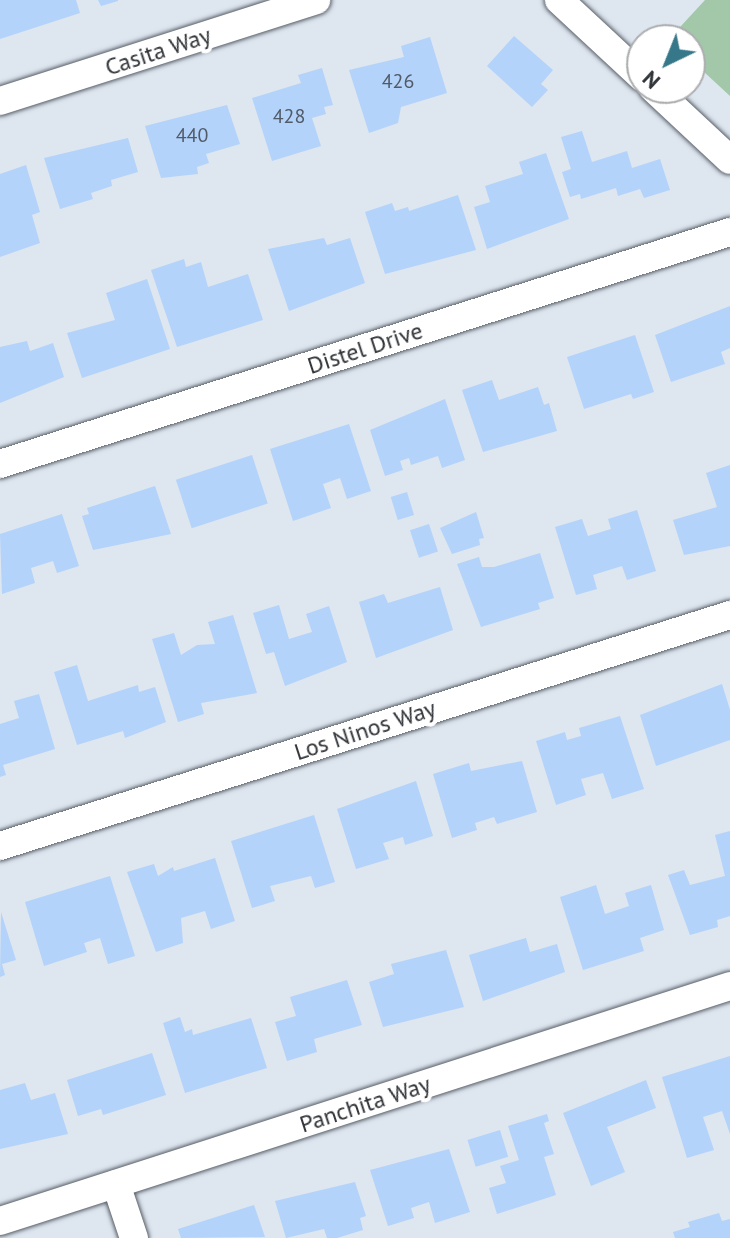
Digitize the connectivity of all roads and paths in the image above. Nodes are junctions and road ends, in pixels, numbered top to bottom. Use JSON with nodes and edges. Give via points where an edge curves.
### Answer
{"nodes":[{"id":1,"x":316,"y":0,"type":"edge"},
{"id":2,"x":559,"y":0,"type":"edge"},
{"id":3,"x":626,"y":62,"type":"edge"},
{"id":4,"x":0,"y":101,"type":"edge"},
{"id":5,"x":670,"y":104,"type":"edge"},
{"id":6,"x":730,"y":160,"type":"edge"},
{"id":7,"x":730,"y":232,"type":"edge"},
{"id":8,"x":0,"y":464,"type":"edge"},
{"id":9,"x":730,"y":615,"type":"edge"},
{"id":10,"x":0,"y":846,"type":"edge"},
{"id":11,"x":730,"y":986,"type":"edge"},
{"id":12,"x":116,"y":1184,"type":"junction"},
{"id":13,"x":0,"y":1221,"type":"edge"},
{"id":14,"x":134,"y":1238,"type":"edge"}],
"edges":[{"from":1,"to":4,"type":"street","name":"Casita Way"},
{"from":2,"to":3,"type":"street"},
{"from":5,"to":6,"type":"street"},
{"from":7,"to":8,"type":"street","name":"Distel Drive"},
{"from":9,"to":10,"type":"street","name":"Los Ninos Way"},
{"from":11,"to":12,"type":"street","name":"Panchita Way"},
{"from":12,"to":13,"type":"street","name":"Panchita Way"},
{"from":12,"to":14,"type":"street"}]}
